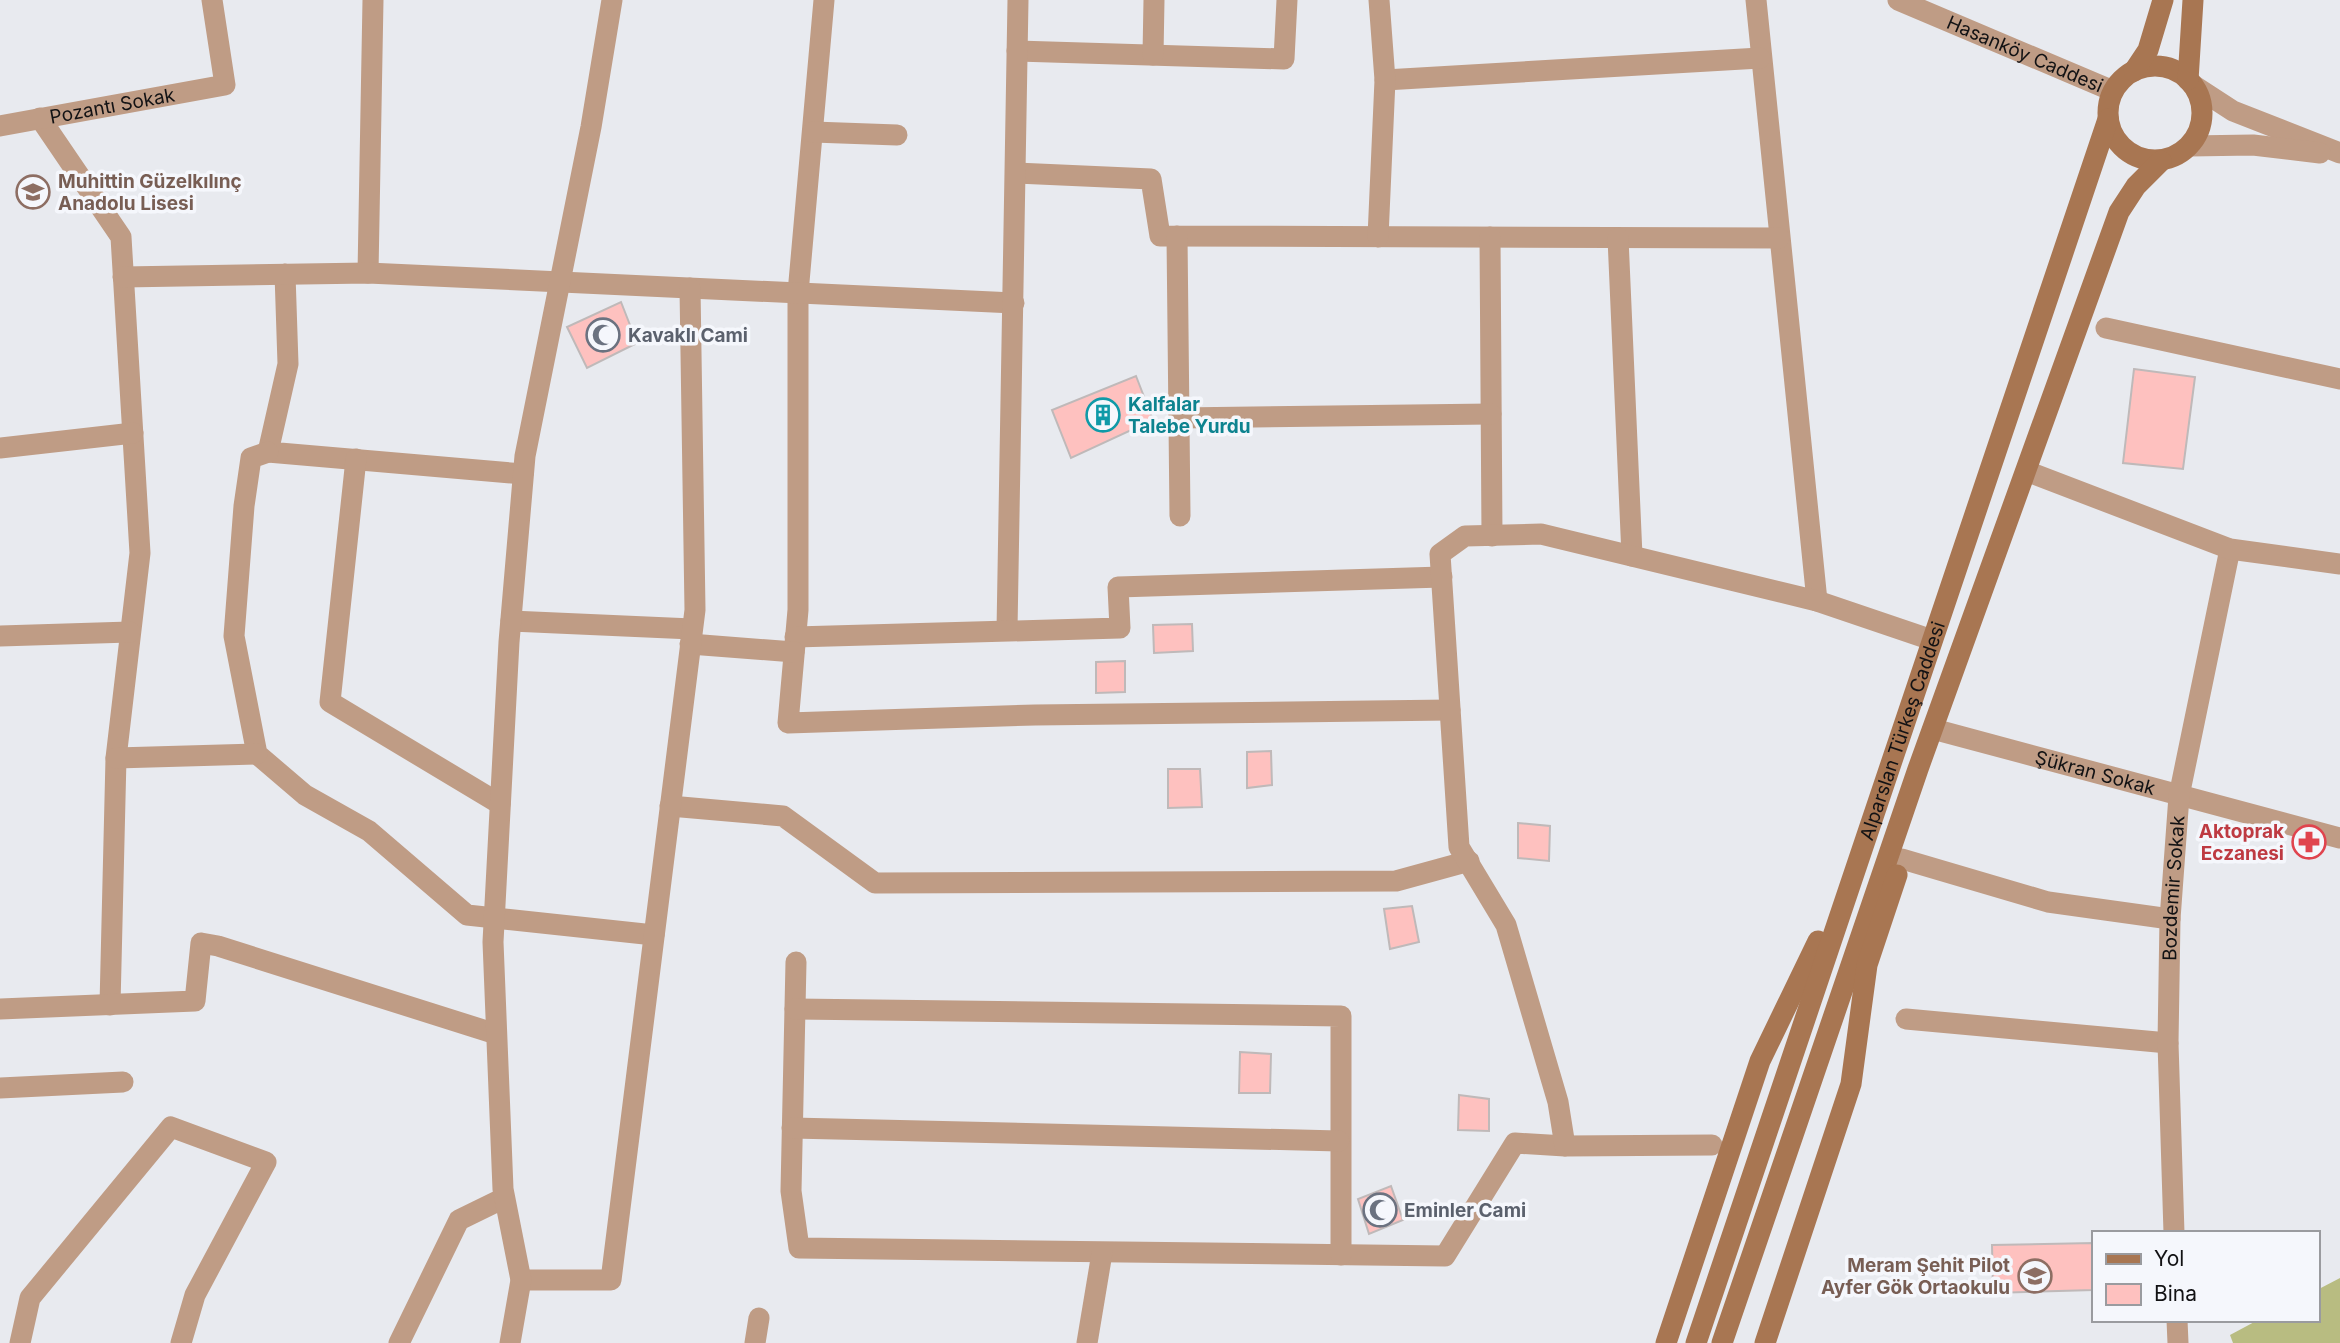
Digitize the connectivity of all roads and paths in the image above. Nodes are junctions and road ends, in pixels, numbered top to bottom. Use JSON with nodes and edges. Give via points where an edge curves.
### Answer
{"nodes":[{"id":1,"x":212,"y":0,"type":"edge"},
{"id":2,"x":373,"y":0,"type":"edge"},
{"id":3,"x":612,"y":0,"type":"edge"},
{"id":4,"x":824,"y":0,"type":"edge"},
{"id":5,"x":1018,"y":0,"type":"edge"},
{"id":6,"x":1154,"y":0,"type":"edge"},
{"id":7,"x":1287,"y":0,"type":"edge"},
{"id":8,"x":1379,"y":0,"type":"edge"},
{"id":9,"x":1756,"y":0,"type":"edge"},
{"id":10,"x":1898,"y":0,"type":"edge"},
{"id":11,"x":2163,"y":0,"type":"edge"},
{"id":12,"x":2193,"y":0,"type":"edge"},
{"id":13,"x":1925,"y":5,"type":"edge"},
{"id":14,"x":1017,"y":51,"type":"junction"},
{"id":15,"x":1153,"y":55,"type":"junction"},
{"id":16,"x":1760,"y":58,"type":"junction"},
{"id":17,"x":2134,"y":71,"type":"junction"},
{"id":18,"x":1385,"y":80,"type":"junction"},
{"id":19,"x":2191,"y":83,"type":"junction"},
{"id":20,"x":2113,"y":91,"type":"junction"},
{"id":21,"x":40,"y":118,"type":"junction"},
{"id":22,"x":2108,"y":120,"type":"junction"},
{"id":23,"x":0,"y":126,"type":"edge"},
{"id":24,"x":813,"y":132,"type":"junction"},
{"id":25,"x":897,"y":135,"type":"dead end"},
{"id":26,"x":2190,"y":146,"type":"junction"},
{"id":27,"x":2340,"y":154,"type":"edge"},
{"id":28,"x":2161,"y":161,"type":"junction"},
{"id":29,"x":1016,"y":173,"type":"junction"},
{"id":30,"x":1177,"y":236,"type":"junction"},
{"id":31,"x":1378,"y":237,"type":"junction"},
{"id":32,"x":1490,"y":237,"type":"junction"},
{"id":33,"x":1618,"y":238,"type":"junction"},
{"id":34,"x":1779,"y":238,"type":"junction"},
{"id":35,"x":368,"y":273,"type":"junction"},
{"id":36,"x":285,"y":274,"type":"junction"},
{"id":37,"x":123,"y":277,"type":"junction"},
{"id":38,"x":560,"y":282,"type":"junction"},
{"id":39,"x":690,"y":288,"type":"junction"},
{"id":40,"x":798,"y":293,"type":"junction"},
{"id":41,"x":1014,"y":303,"type":"junction"},
{"id":42,"x":2106,"y":328,"type":"dead end"},
{"id":43,"x":2340,"y":379,"type":"edge"},
{"id":44,"x":1491,"y":414,"type":"junction"},
{"id":45,"x":1179,"y":418,"type":"junction"},
{"id":46,"x":132,"y":433,"type":"junction"},
{"id":47,"x":0,"y":448,"type":"edge"},
{"id":48,"x":268,"y":452,"type":"junction"},
{"id":49,"x":356,"y":459,"type":"junction"},
{"id":50,"x":2026,"y":471,"type":"junction"},
{"id":51,"x":523,"y":474,"type":"junction"},
{"id":52,"x":1180,"y":516,"type":"dead end"},
{"id":53,"x":1492,"y":536,"type":"junction"},
{"id":54,"x":2230,"y":549,"type":"junction"},
{"id":55,"x":1632,"y":556,"type":"junction"},
{"id":56,"x":2340,"y":564,"type":"edge"},
{"id":57,"x":1441,"y":577,"type":"junction"},
{"id":58,"x":1817,"y":601,"type":"junction"},
{"id":59,"x":511,"y":621,"type":"junction"},
{"id":60,"x":1007,"y":630,"type":"junction"},
{"id":61,"x":131,"y":632,"type":"junction"},
{"id":62,"x":0,"y":636,"type":"edge"},
{"id":63,"x":691,"y":636,"type":"junction"},
{"id":64,"x":1933,"y":640,"type":"junction"},
{"id":65,"x":795,"y":645,"type":"junction"},
{"id":66,"x":1450,"y":710,"type":"junction"},
{"id":67,"x":1933,"y":729,"type":"junction"},
{"id":68,"x":257,"y":754,"type":"junction"},
{"id":69,"x":116,"y":758,"type":"junction"},
{"id":70,"x":1892,"y":762,"type":"junction"},
{"id":71,"x":1918,"y":769,"type":"junction"},
{"id":72,"x":2179,"y":796,"type":"junction"},
{"id":73,"x":500,"y":804,"type":"junction"},
{"id":74,"x":670,"y":806,"type":"junction"},
{"id":75,"x":2340,"y":838,"type":"edge"},
{"id":76,"x":1902,"y":859,"type":"junction"},
{"id":77,"x":1469,"y":861,"type":"junction"},
{"id":78,"x":2170,"y":919,"type":"junction"},
{"id":79,"x":494,"y":920,"type":"junction"},
{"id":80,"x":654,"y":935,"type":"junction"},
{"id":81,"x":796,"y":962,"type":"dead end"},
{"id":82,"x":110,"y":1005,"type":"junction"},
{"id":83,"x":0,"y":1009,"type":"edge"},
{"id":84,"x":795,"y":1009,"type":"junction"},
{"id":85,"x":1906,"y":1019,"type":"dead end"},
{"id":86,"x":496,"y":1034,"type":"junction"},
{"id":87,"x":2168,"y":1043,"type":"junction"},
{"id":88,"x":123,"y":1082,"type":"dead end"},
{"id":89,"x":0,"y":1088,"type":"edge"},
{"id":90,"x":792,"y":1128,"type":"junction"},
{"id":91,"x":1339,"y":1140,"type":"junction"},
{"id":92,"x":1712,"y":1145,"type":"dead end"},
{"id":93,"x":1565,"y":1146,"type":"junction"},
{"id":94,"x":504,"y":1198,"type":"junction"},
{"id":95,"x":2174,"y":1231,"type":"edge"},
{"id":96,"x":1102,"y":1254,"type":"junction"},
{"id":97,"x":1341,"y":1255,"type":"junction"},
{"id":98,"x":521,"y":1280,"type":"junction"},
{"id":99,"x":759,"y":1318,"type":"dead end"},
{"id":100,"x":2177,"y":1322,"type":"edge"},
{"id":101,"x":20,"y":1343,"type":"edge"},
{"id":102,"x":181,"y":1343,"type":"edge"},
{"id":103,"x":399,"y":1343,"type":"edge"},
{"id":104,"x":510,"y":1343,"type":"edge"},
{"id":105,"x":755,"y":1343,"type":"edge"},
{"id":106,"x":1087,"y":1343,"type":"edge"},
{"id":107,"x":1666,"y":1343,"type":"edge"},
{"id":108,"x":1696,"y":1343,"type":"edge"},
{"id":109,"x":1722,"y":1343,"type":"edge"},
{"id":110,"x":1765,"y":1343,"type":"edge"},
{"id":111,"x":2177,"y":1343,"type":"edge"}],
"edges":[{"from":1,"to":21,"type":"street","name":"Pozantı Sokak","via":[[225,85]]},
{"from":2,"to":35,"type":"street"},
{"from":3,"to":38,"type":"street"},
{"from":4,"to":24,"type":"street"},
{"from":5,"to":14,"type":"street"},
{"from":6,"to":15,"type":"street"},
{"from":7,"to":15,"type":"street","via":[[1284,60]]},
{"from":8,"to":18,"type":"street"},
{"from":9,"to":16,"type":"street"},
{"from":10,"to":13,"type":"street","name":"Hasanköy Caddesi"},
{"from":11,"to":17,"type":"main road","via":[[2148,50]]},
{"from":12,"to":19,"type":"main road"},
{"from":13,"to":20,"type":"street","name":"Hasanköy Caddesi"},
{"from":14,"to":15,"type":"street"},
{"from":14,"to":29,"type":"street"},
{"from":16,"to":18,"type":"street"},
{"from":16,"to":34,"type":"street"},
{"from":17,"to":19,"type":"main road","via":[[2166,67]]},
{"from":17,"to":20,"type":"main road"},
{"from":18,"to":31,"type":"street"},
{"from":19,"to":26,"type":"main road","via":[[2201,100],[2203,116]]},
{"from":19,"to":27,"type":"street","via":[[2233,111]]},
{"from":20,"to":22,"type":"main road"},
{"from":21,"to":23,"type":"street","name":"Pozantı Sokak"},
{"from":21,"to":37,"type":"street","via":[[121,237]]},
{"from":22,"to":28,"type":"main road","via":[[2112,134],[2126,150],[2146,160]]},
{"from":22,"to":64,"type":"main road","name":"Alparslan Türkeş Caddesi"},
{"from":24,"to":25,"type":"street"},
{"from":24,"to":40,"type":"street"},
{"from":26,"to":27,"type":"street","via":[[2253,145]]},
{"from":26,"to":28,"type":"main road"},
{"from":28,"to":50,"type":"main road","name":"Alparslan Türkeş Caddesi","via":[[2119,212]]},
{"from":29,"to":30,"type":"street","via":[[1151,178],[1160,236]]},
{"from":29,"to":41,"type":"street"},
{"from":30,"to":31,"type":"street"},
{"from":30,"to":45,"type":"street"},
{"from":31,"to":32,"type":"street"},
{"from":32,"to":33,"type":"street"},
{"from":32,"to":44,"type":"street"},
{"from":33,"to":34,"type":"street"},
{"from":33,"to":55,"type":"street"},
{"from":34,"to":58,"type":"street"},
{"from":35,"to":36,"type":"street"},
{"from":35,"to":38,"type":"street"},
{"from":36,"to":37,"type":"street"},
{"from":36,"to":48,"type":"street","via":[[288,364]]},
{"from":37,"to":46,"type":"street"},
{"from":38,"to":39,"type":"street"},
{"from":38,"to":51,"type":"street"},
{"from":39,"to":40,"type":"street"},
{"from":39,"to":63,"type":"street"},
{"from":40,"to":41,"type":"street"},
{"from":40,"to":65,"type":"street"},
{"from":41,"to":60,"type":"street"},
{"from":42,"to":43,"type":"street"},
{"from":44,"to":45,"type":"street"},
{"from":44,"to":53,"type":"street"},
{"from":45,"to":52,"type":"street"},
{"from":46,"to":47,"type":"street"},
{"from":46,"to":61,"type":"street","via":[[140,553]]},
{"from":48,"to":49,"type":"street"},
{"from":48,"to":68,"type":"street","via":[[251,458],[234,636]]},
{"from":49,"to":51,"type":"street"},
{"from":49,"to":73,"type":"street","via":[[330,702]]},
{"from":50,"to":54,"type":"street"},
{"from":50,"to":67,"type":"main road","name":"Alparslan Türkeş Caddesi"},
{"from":51,"to":59,"type":"street"},
{"from":53,"to":55,"type":"street","via":[[1541,534]]},
{"from":53,"to":57,"type":"street","via":[[1465,536],[1440,554]]},
{"from":54,"to":56,"type":"street"},
{"from":54,"to":72,"type":"street","name":"Bozdemir Sokak"},
{"from":55,"to":58,"type":"street"},
{"from":57,"to":60,"type":"street","via":[[1118,587],[1120,628]]},
{"from":57,"to":66,"type":"street"},
{"from":58,"to":64,"type":"street"},
{"from":59,"to":63,"type":"street"},
{"from":59,"to":73,"type":"street"},
{"from":60,"to":65,"type":"street"},
{"from":61,"to":62,"type":"street"},
{"from":61,"to":69,"type":"street"},
{"from":63,"to":65,"type":"street"},
{"from":63,"to":74,"type":"street"},
{"from":64,"to":70,"type":"main road","name":"Alparslan Türkeş Caddesi"},
{"from":65,"to":66,"type":"street","via":[[788,723]]},
{"from":66,"to":77,"type":"street","via":[[1459,847]]},
{"from":67,"to":71,"type":"main road","name":"Alparslan Türkeş Caddesi"},
{"from":67,"to":72,"type":"street","name":"Şükran Sokak"},
{"from":68,"to":69,"type":"street"},
{"from":68,"to":79,"type":"street","via":[[305,795],[369,831],[467,915]]},
{"from":69,"to":82,"type":"street"},
{"from":70,"to":107,"type":"main road","via":[[1865,808],[1818,942],[1760,1061]]},
{"from":70,"to":108,"type":"main road","name":"Alparslan Türkeş Caddesi"},
{"from":71,"to":76,"type":"main road","via":[[1914,820]]},
{"from":71,"to":109,"type":"main road","name":"Alparslan Türkeş Caddesi"},
{"from":72,"to":75,"type":"street","name":"Şükran Sokak"},
{"from":72,"to":78,"type":"street","name":"Bozdemir Sokak"},
{"from":73,"to":79,"type":"street"},
{"from":74,"to":77,"type":"street","via":[[783,816],[876,883],[1396,881]]},
{"from":74,"to":80,"type":"street"},
{"from":76,"to":78,"type":"street","via":[[2048,902]]},
{"from":76,"to":110,"type":"main road","via":[[1867,965],[1851,1084]]},
{"from":77,"to":93,"type":"street","via":[[1506,925],[1558,1102]]},
{"from":78,"to":87,"type":"street","name":"Bozdemir Sokak"},
{"from":79,"to":80,"type":"street"},
{"from":79,"to":86,"type":"street"},
{"from":80,"to":98,"type":"street","via":[[611,1280]]},
{"from":81,"to":84,"type":"street"},
{"from":82,"to":83,"type":"street"},
{"from":82,"to":86,"type":"street","via":[[195,1001],[201,943]]},
{"from":84,"to":90,"type":"street"},
{"from":84,"to":91,"type":"street","via":[[1341,1016]]},
{"from":85,"to":87,"type":"street"},
{"from":86,"to":94,"type":"street"},
{"from":87,"to":95,"type":"street","name":"Bozdemir Sokak"},
{"from":88,"to":89,"type":"street"},
{"from":90,"to":91,"type":"street"},
{"from":90,"to":96,"type":"street","via":[[791,1191],[799,1248]]},
{"from":91,"to":97,"type":"street"},
{"from":92,"to":93,"type":"street"},
{"from":93,"to":97,"type":"street","via":[[1515,1143],[1445,1256]]},
{"from":94,"to":98,"type":"street"},
{"from":94,"to":103,"type":"street","via":[[459,1220]]},
{"from":96,"to":97,"type":"street"},
{"from":96,"to":106,"type":"street"},
{"from":98,"to":104,"type":"street"},
{"from":99,"to":105,"type":"street"},
{"from":100,"to":111,"type":"street"},
{"from":101,"to":102,"type":"street","via":[[30,1298],[170,1127],[266,1162],[195,1295]]}]}
